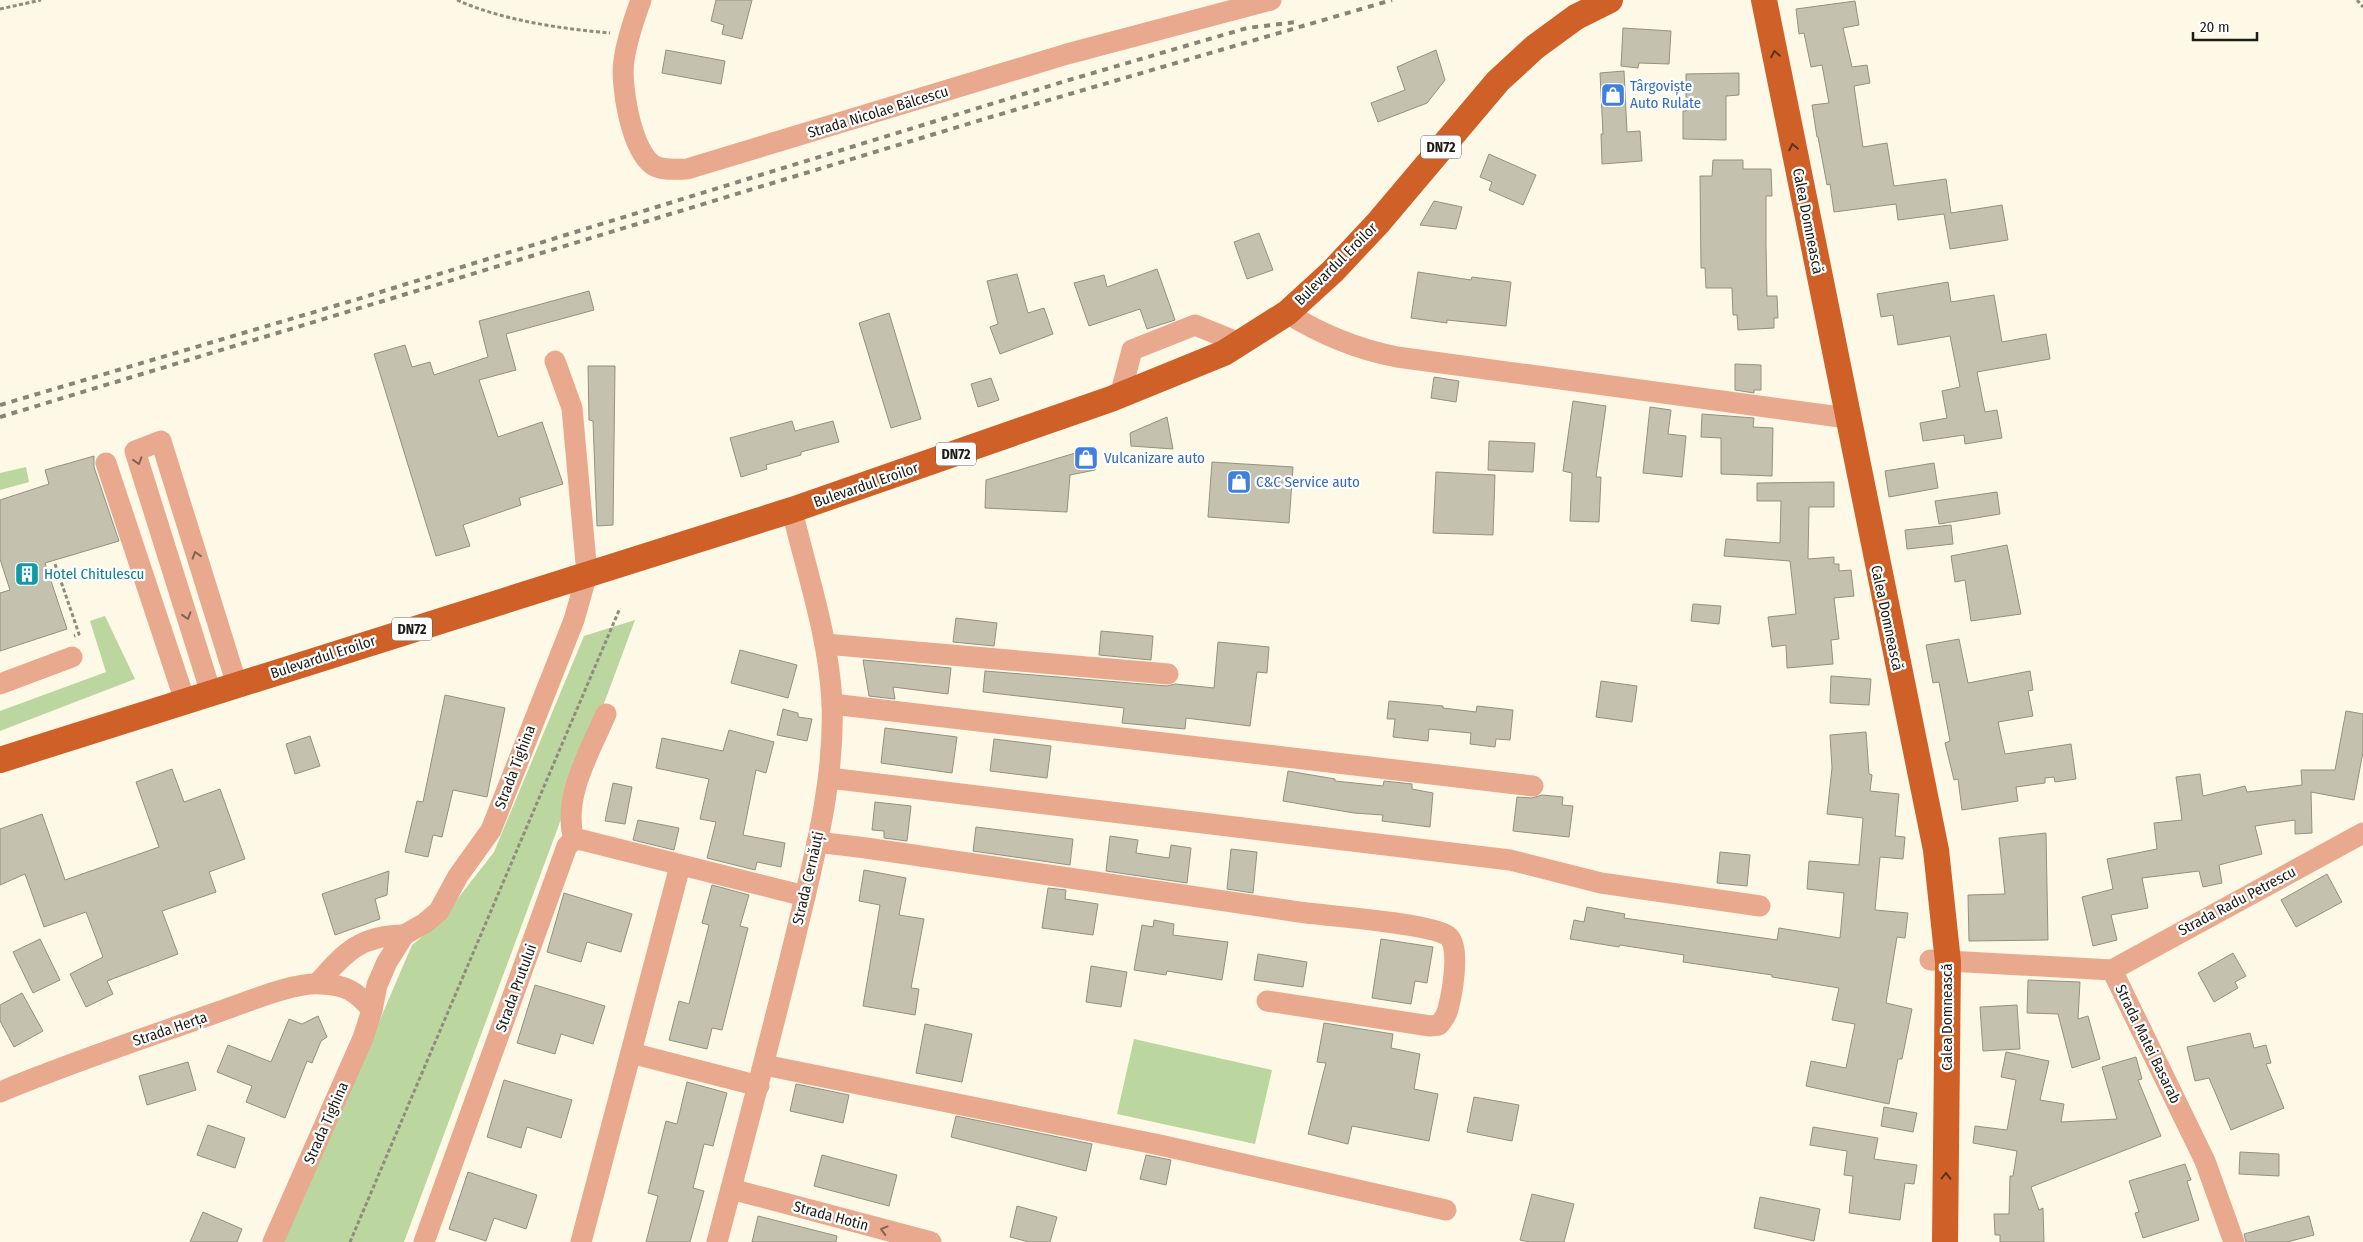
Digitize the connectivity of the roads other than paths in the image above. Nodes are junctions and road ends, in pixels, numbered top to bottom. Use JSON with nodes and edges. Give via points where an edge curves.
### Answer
{"nodes":[{"id":1,"x":641,"y":0,"type":"edge"},
{"id":2,"x":1271,"y":0,"type":"edge"},
{"id":3,"x":1610,"y":0,"type":"edge"},
{"id":4,"x":1749,"y":0,"type":"edge"},
{"id":5,"x":1764,"y":0,"type":"edge"},
{"id":6,"x":1287,"y":313,"type":"junction"},
{"id":7,"x":1242,"y":344,"type":"junction"},
{"id":8,"x":555,"y":361,"type":"dead end"},
{"id":9,"x":1120,"y":396,"type":"junction"},
{"id":10,"x":1838,"y":417,"type":"junction"},
{"id":11,"x":106,"y":463,"type":"dead end"},
{"id":12,"x":792,"y":510,"type":"junction"},
{"id":13,"x":587,"y":574,"type":"junction"},
{"id":14,"x":825,"y":644,"type":"junction"},
{"id":15,"x":71,"y":647,"type":"road end"},
{"id":16,"x":1168,"y":674,"type":"dead end"},
{"id":17,"x":0,"y":684,"type":"edge"},
{"id":18,"x":237,"y":685,"type":"junction"},
{"id":19,"x":211,"y":693,"type":"junction"},
{"id":20,"x":185,"y":701,"type":"junction"},
{"id":21,"x":832,"y":704,"type":"junction"},
{"id":22,"x":606,"y":714,"type":"dead end"},
{"id":23,"x":0,"y":760,"type":"edge"},
{"id":24,"x":829,"y":778,"type":"junction"},
{"id":25,"x":1533,"y":786,"type":"dead end"},
{"id":26,"x":2363,"y":833,"type":"edge"},
{"id":27,"x":574,"y":840,"type":"junction"},
{"id":28,"x":817,"y":842,"type":"junction"},
{"id":29,"x":680,"y":866,"type":"junction"},
{"id":30,"x":805,"y":896,"type":"junction"},
{"id":31,"x":1760,"y":906,"type":"dead end"},
{"id":32,"x":404,"y":936,"type":"junction"},
{"id":33,"x":1939,"y":961,"type":"junction"},
{"id":34,"x":2112,"y":970,"type":"junction"},
{"id":35,"x":318,"y":984,"type":"junction"},
{"id":36,"x":1267,"y":1001,"type":"dead end"},
{"id":37,"x":372,"y":1010,"type":"junction"},
{"id":38,"x":631,"y":1052,"type":"junction"},
{"id":39,"x":764,"y":1065,"type":"junction"},
{"id":40,"x":758,"y":1086,"type":"junction"},
{"id":41,"x":0,"y":1092,"type":"edge"},
{"id":42,"x":731,"y":1190,"type":"junction"},
{"id":43,"x":1446,"y":1210,"type":"dead end"},
{"id":44,"x":908,"y":1239,"type":"edge"},
{"id":45,"x":273,"y":1242,"type":"edge"},
{"id":46,"x":424,"y":1242,"type":"edge"},
{"id":47,"x":581,"y":1242,"type":"edge"},
{"id":48,"x":717,"y":1242,"type":"edge"},
{"id":49,"x":931,"y":1242,"type":"edge"},
{"id":50,"x":1929,"y":1242,"type":"edge"},
{"id":51,"x":1945,"y":1242,"type":"edge"},
{"id":52,"x":2234,"y":1242,"type":"edge"}],
"edges":[{"from":1,"to":2,"type":"street","name":"Strada Nicolae Bălcescu","via":[[624,61],[625,89],[634,136],[642,152],[653,165],[667,169],[687,169],[1068,54]]},
{"from":3,"to":6,"type":"main road","name":"Bulevardul Eroilor","number":"DN72","via":[[1556,30],[1498,81],[1378,223]]},
{"from":4,"to":10,"type":"main road","name":"Calea Domnească","via":[[1751,26]]},
{"from":10,"to":5,"type":"main road","name":"Calea Domnească","one_way":true},
{"from":6,"to":7,"type":"main road","name":"Bulevardul Eroilor","number":"DN72"},
{"from":6,"to":10,"type":"street","via":[[1336,340],[1397,358]]},
{"from":7,"to":9,"type":"main road","name":"Bulevardul Eroilor","number":"DN72"},
{"from":7,"to":9,"type":"street","via":[[1195,325],[1132,350]]},
{"from":8,"to":13,"type":"street","via":[[572,408]]},
{"from":9,"to":12,"type":"main road","name":"Bulevardul Eroilor","number":"DN72"},
{"from":10,"to":33,"type":"main road","name":"Calea Domnească","via":[[1926,799],[1942,895]]},
{"from":11,"to":20,"type":"street"},
{"from":12,"to":13,"type":"main road","name":"Bulevardul Eroilor","number":"DN72"},
{"from":12,"to":14,"type":"street","name":"Strada Cernăuți"},
{"from":13,"to":18,"type":"main road","name":"Bulevardul Eroilor","number":"DN72"},
{"from":13,"to":32,"type":"street","name":"Strada Tighina","via":[[574,620],[491,830],[458,876],[439,911]]},
{"from":14,"to":16,"type":"street"},
{"from":14,"to":21,"type":"street","name":"Strada Cernăuți"},
{"from":15,"to":17,"type":"street"},
{"from":18,"to":19,"type":"main road","name":"Bulevardul Eroilor","number":"DN72"},
{"from":18,"to":19,"type":"street","one_way":true,"via":[[161,441],[135,451]]},
{"from":19,"to":20,"type":"main road","name":"Bulevardul Eroilor","number":"DN72"},
{"from":20,"to":23,"type":"main road","name":"Bulevardul Eroilor","number":"DN72"},
{"from":21,"to":24,"type":"street","name":"Strada Cernăuți"},
{"from":21,"to":25,"type":"street"},
{"from":22,"to":27,"type":"street","via":[[570,808]]},
{"from":24,"to":28,"type":"street","name":"Strada Cernăuți"},
{"from":24,"to":31,"type":"street","via":[[1510,860],[1601,883]]},
{"from":26,"to":34,"type":"street","name":"Strada Radu Petrescu"},
{"from":27,"to":29,"type":"street"},
{"from":27,"to":46,"type":"street","name":"Strada Prutului","via":[[563,856]]},
{"from":28,"to":30,"type":"street","name":"Strada Cernăuți"},
{"from":28,"to":36,"type":"street","via":[[1417,927],[1448,936],[1454,944],[1456,955],[1448,1009],[1439,1025]]},
{"from":29,"to":30,"type":"street"},
{"from":29,"to":38,"type":"street"},
{"from":30,"to":39,"type":"street","name":"Strada Cernăuți"},
{"from":32,"to":35,"type":"street","via":[[382,935],[363,943],[338,960]]},
{"from":32,"to":37,"type":"street","name":"Strada Tighina","via":[[377,984]]},
{"from":33,"to":34,"type":"street","name":"Strada Matei Basarab"},
{"from":33,"to":50,"type":"main road","name":"Calea Domnească"},
{"from":51,"to":33,"type":"main road","name":"Calea Domnească","one_way":true},
{"from":34,"to":52,"type":"street","name":"Strada Matei Basarab","via":[[2205,1161]]},
{"from":35,"to":37,"type":"street","name":"Strada Herța","via":[[344,986],[360,995]]},
{"from":35,"to":41,"type":"street","name":"Strada Herța","via":[[277,992]]},
{"from":37,"to":45,"type":"street","name":"Strada Tighina","via":[[363,1038]]},
{"from":38,"to":40,"type":"street"},
{"from":38,"to":47,"type":"street"},
{"from":39,"to":40,"type":"street","name":"Strada Cernăuți"},
{"from":39,"to":43,"type":"street","via":[[1160,1145]]},
{"from":40,"to":42,"type":"street","name":"Strada Cernăuți"},
{"from":44,"to":42,"type":"street","name":"Strada Hotin","one_way":true},
{"from":42,"to":48,"type":"street","name":"Strada Cernăuți"},
{"from":44,"to":49,"type":"street","name":"Strada Hotin"}]}
